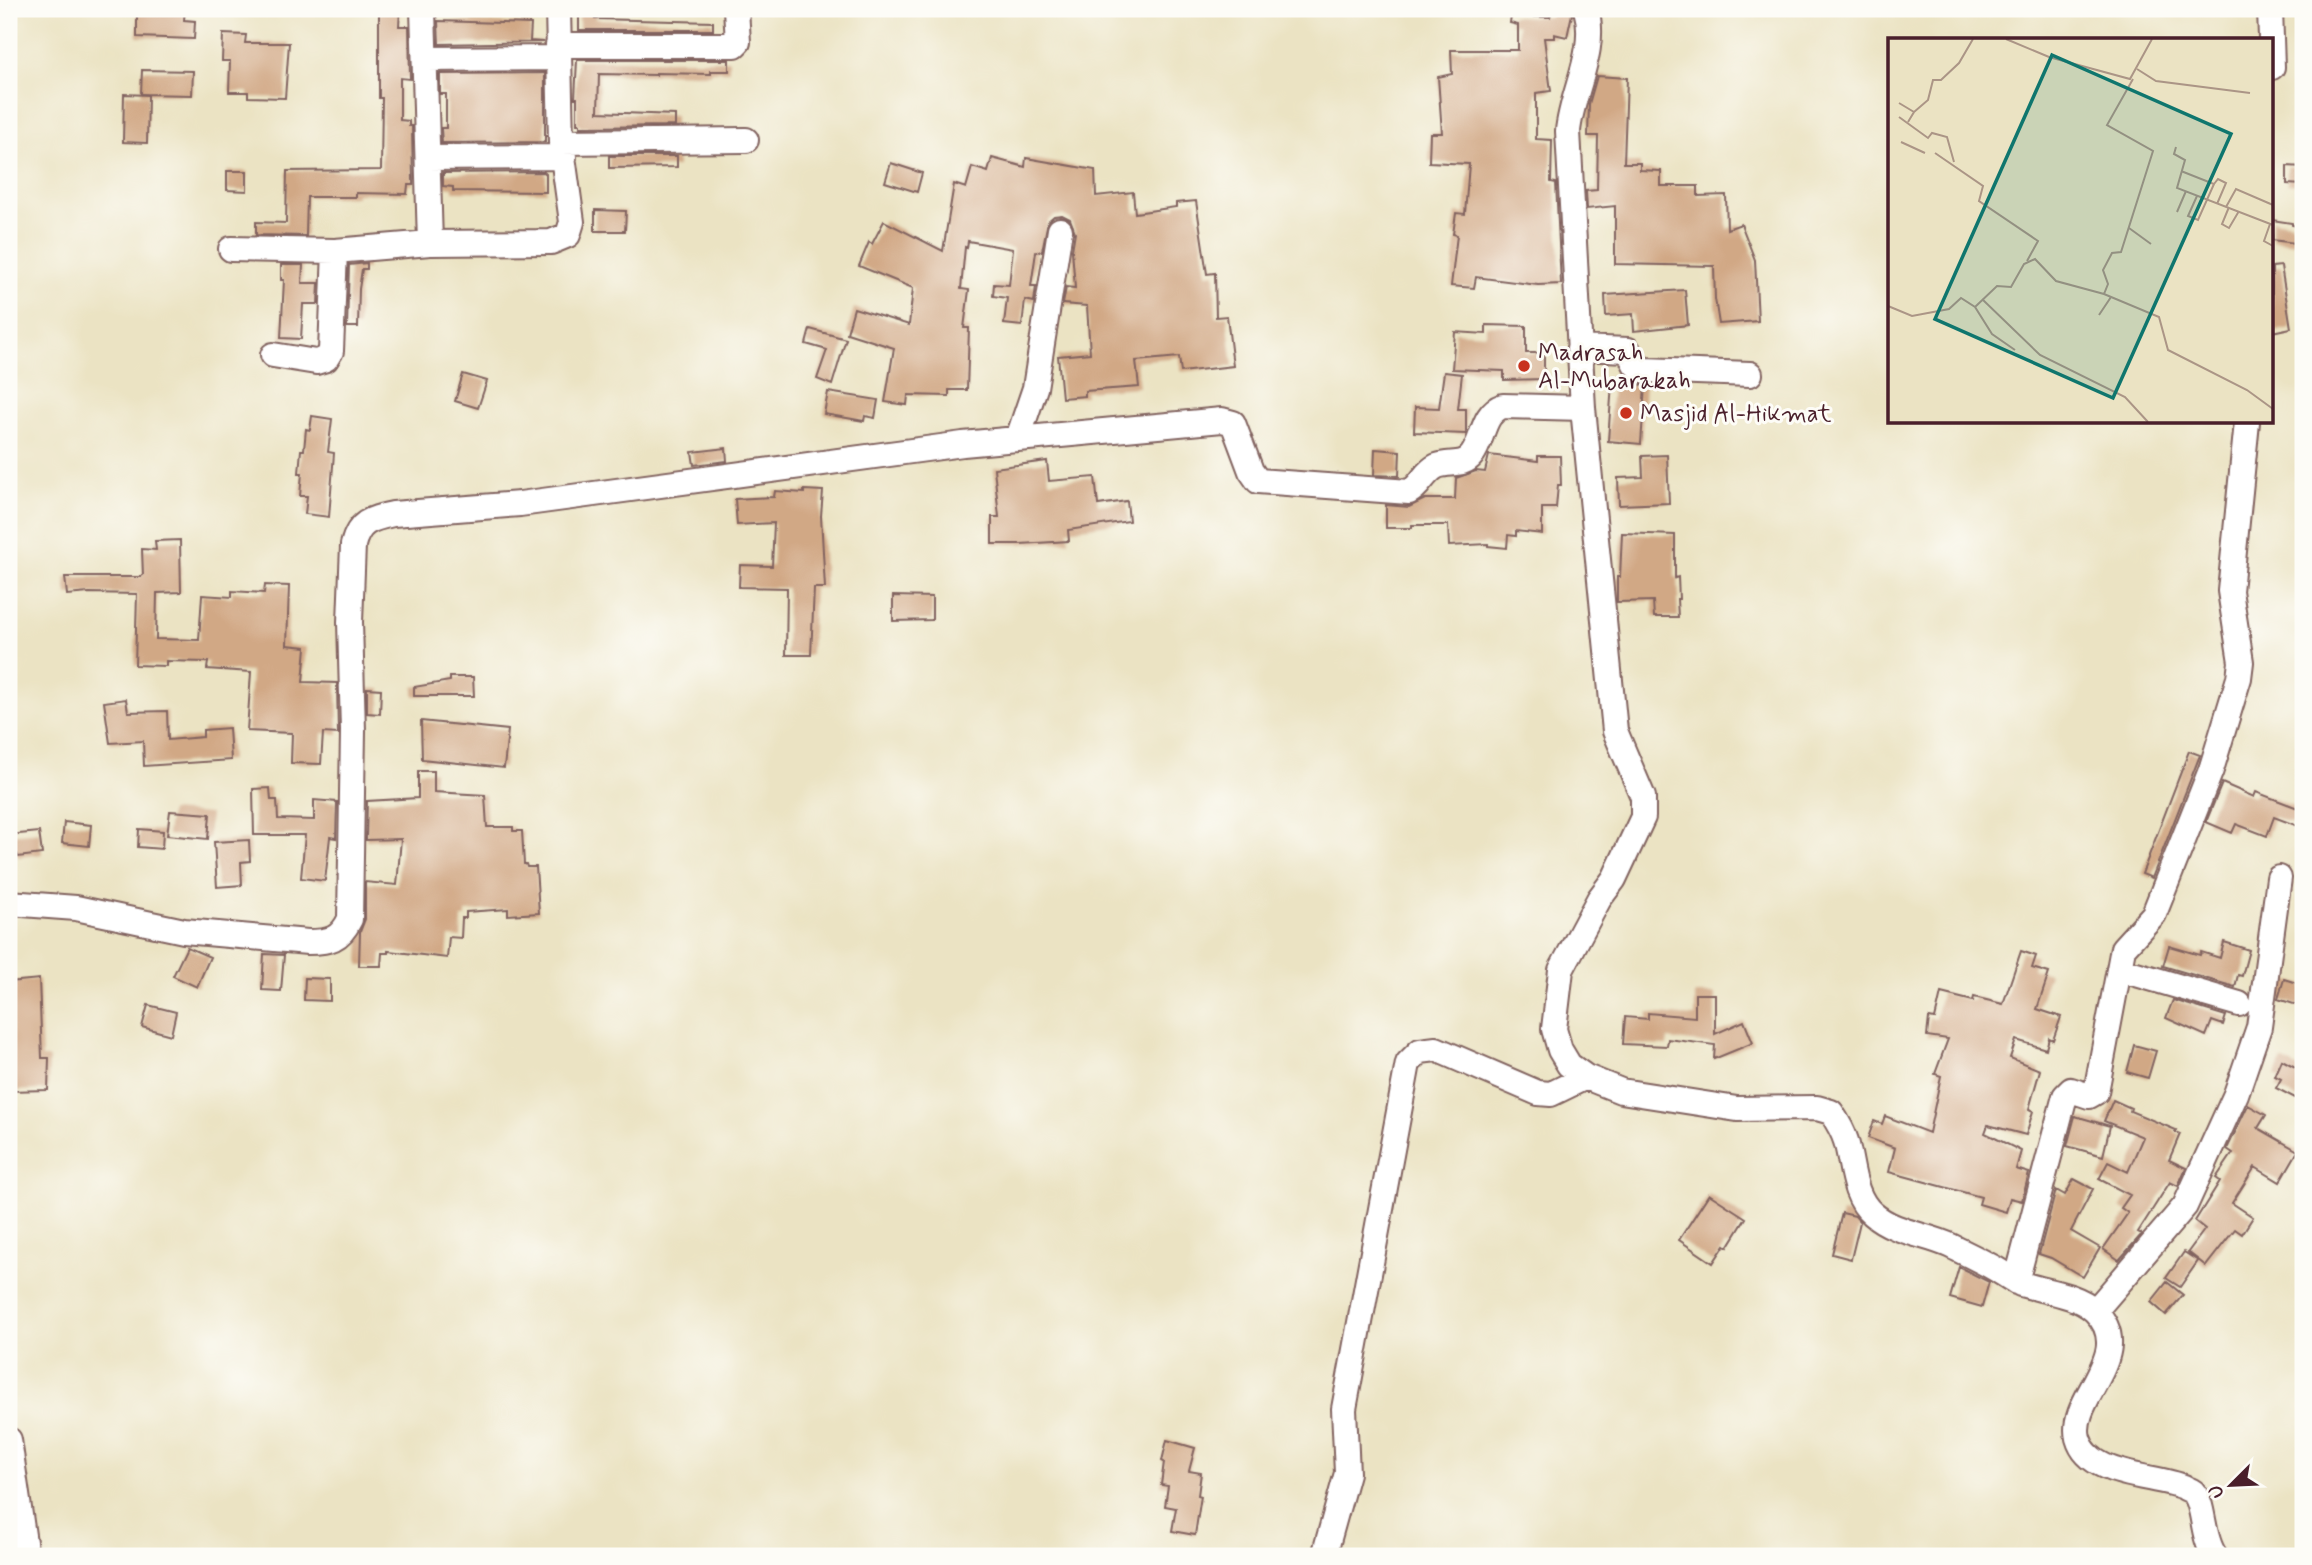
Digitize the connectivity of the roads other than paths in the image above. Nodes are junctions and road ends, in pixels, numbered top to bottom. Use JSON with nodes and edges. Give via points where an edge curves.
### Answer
{"nodes":[{"id":1,"x":423,"y":9,"type":"edge"},
{"id":2,"x":558,"y":9,"type":"edge"},
{"id":3,"x":736,"y":9,"type":"edge"},
{"id":4,"x":1586,"y":9,"type":"edge"},
{"id":5,"x":2270,"y":9,"type":"edge"},
{"id":6,"x":2271,"y":38,"type":"edge"},
{"id":7,"x":558,"y":51,"type":"junction"},
{"id":8,"x":426,"y":59,"type":"junction"},
{"id":9,"x":746,"y":140,"type":"dead end"},
{"id":10,"x":562,"y":149,"type":"junction"},
{"id":11,"x":428,"y":158,"type":"junction"},
{"id":12,"x":1060,"y":230,"type":"dead end"},
{"id":13,"x":430,"y":243,"type":"junction"},
{"id":14,"x":232,"y":249,"type":"dead end"},
{"id":15,"x":335,"y":251,"type":"junction"},
{"id":16,"x":1579,"y":348,"type":"junction"},
{"id":17,"x":273,"y":355,"type":"dead end"},
{"id":18,"x":1750,"y":374,"type":"dead end"},
{"id":19,"x":1583,"y":408,"type":"junction"},
{"id":20,"x":2247,"y":424,"type":"edge"},
{"id":21,"x":1018,"y":438,"type":"junction"},
{"id":22,"x":2279,"y":878,"type":"dead end"},
{"id":23,"x":9,"y":903,"type":"edge"},
{"id":24,"x":2119,"y":969,"type":"junction"},
{"id":25,"x":2239,"y":1004,"type":"dead end"},
{"id":26,"x":1586,"y":1077,"type":"junction"},
{"id":27,"x":2016,"y":1282,"type":"junction"},
{"id":28,"x":2095,"y":1311,"type":"junction"},
{"id":29,"x":9,"y":1440,"type":"edge"},
{"id":30,"x":26,"y":1556,"type":"edge"},
{"id":31,"x":1324,"y":1556,"type":"edge"},
{"id":32,"x":2215,"y":1556,"type":"edge"}],
"edges":[{"from":1,"to":8,"type":"street"},
{"from":2,"to":7,"type":"street"},
{"from":3,"to":7,"type":"street","via":[[735,46]]},
{"from":4,"to":16,"type":"street","via":[[1587,56],[1568,131]]},
{"from":5,"to":6,"type":"street"},
{"from":7,"to":8,"type":"street"},
{"from":7,"to":10,"type":"street"},
{"from":8,"to":11,"type":"street"},
{"from":9,"to":10,"type":"street"},
{"from":10,"to":11,"type":"street"},
{"from":10,"to":13,"type":"street","via":[[572,222],[568,235],[551,242]]},
{"from":11,"to":13,"type":"street"},
{"from":12,"to":21,"type":"street","via":[[1038,375]]},
{"from":13,"to":15,"type":"street"},
{"from":14,"to":15,"type":"street"},
{"from":15,"to":17,"type":"street","via":[[331,351],[316,362]]},
{"from":16,"to":18,"type":"street","via":[[1628,349],[1644,370]]},
{"from":16,"to":19,"type":"street"},
{"from":19,"to":21,"type":"street","via":[[1496,409],[1468,460],[1437,467],[1409,492],[1258,481],[1229,421]]},
{"from":19,"to":26,"type":"street","via":[[1615,731],[1643,797],[1643,817],[1614,879],[1561,970],[1554,1029],[1569,1065]]},
{"from":20,"to":24,"type":"street","via":[[2230,591],[2241,662],[2239,678],[2211,770],[2154,914],[2125,944]]},
{"from":21,"to":23,"type":"street","via":[[520,505],[373,519],[356,533],[353,545],[350,919],[338,937],[308,942],[184,930],[76,908]]},
{"from":22,"to":28,"type":"street","via":[[2259,1027],[2236,1094],[2185,1206]]},
{"from":24,"to":25,"type":"street"},
{"from":24,"to":27,"type":"street","via":[[2096,1092],[2089,1096],[2071,1090],[2065,1096]]},
{"from":26,"to":27,"type":"street","via":[[1621,1091],[1737,1109],[1818,1108],[1832,1112],[1845,1138],[1861,1200],[1873,1214],[1894,1227],[1948,1245]]},
{"from":26,"to":31,"type":"street","via":[[1551,1094],[1538,1093],[1436,1049],[1420,1051],[1408,1063],[1344,1409],[1346,1473]]},
{"from":27,"to":28,"type":"street","via":[[2080,1301]]},
{"from":28,"to":32,"type":"street","via":[[2110,1342],[2078,1420],[2078,1438],[2087,1454],[2105,1468],[2193,1492]]},
{"from":29,"to":30,"type":"street"}]}
